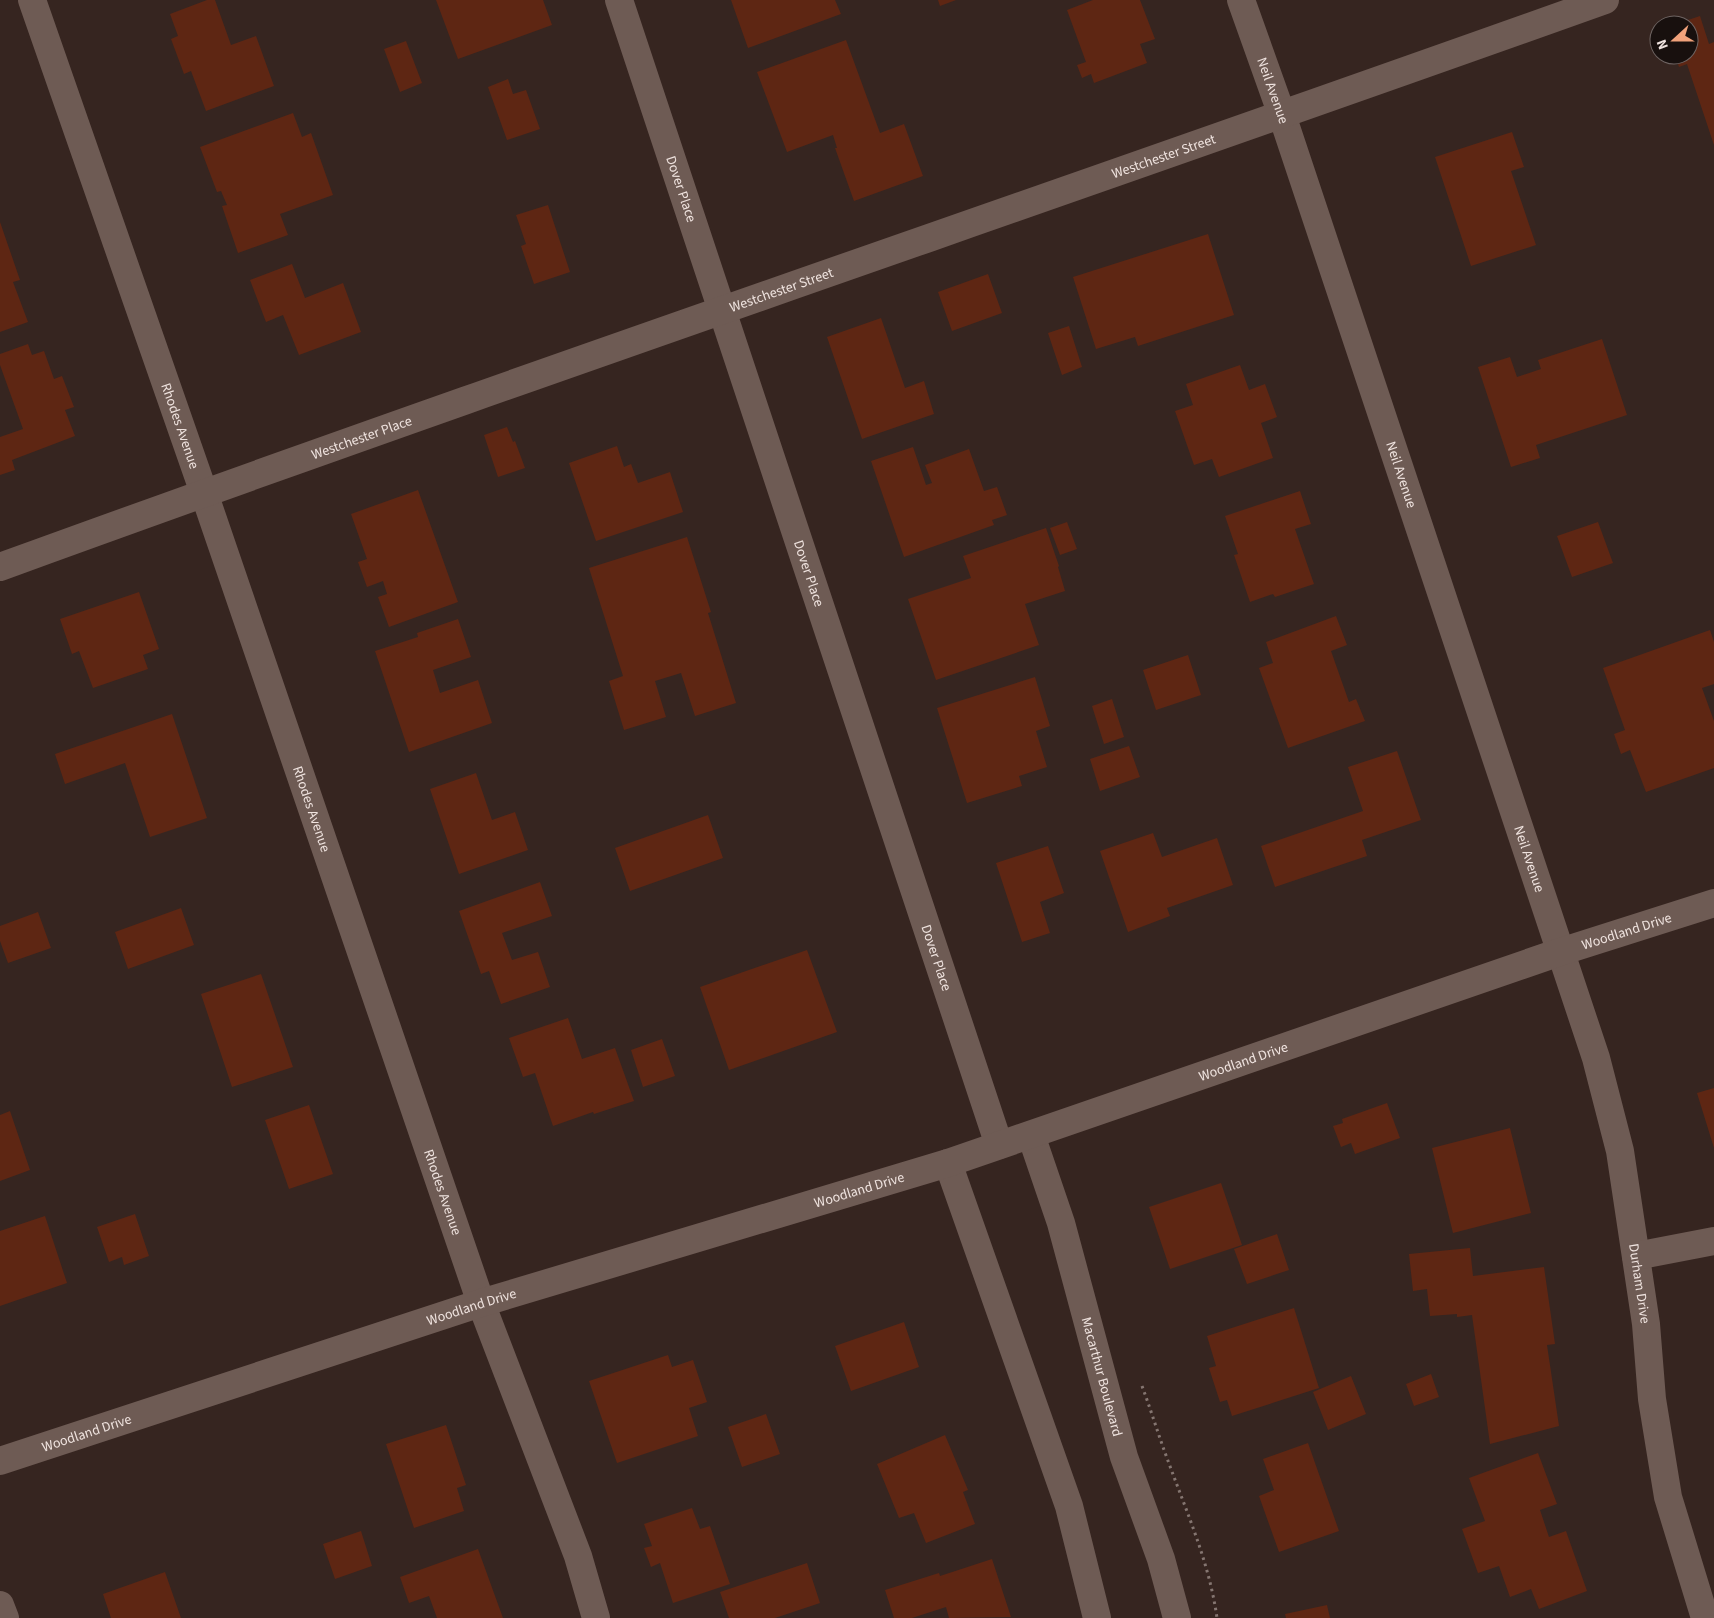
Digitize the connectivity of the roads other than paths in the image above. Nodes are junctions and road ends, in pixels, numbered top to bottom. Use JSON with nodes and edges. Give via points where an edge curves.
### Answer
{"nodes":[{"id":1,"x":32,"y":0,"type":"edge"},
{"id":2,"x":619,"y":0,"type":"edge"},
{"id":3,"x":1241,"y":0,"type":"edge"},
{"id":4,"x":1605,"y":0,"type":"edge"},
{"id":5,"x":1282,"y":115,"type":"junction"},
{"id":6,"x":722,"y":309,"type":"junction"},
{"id":7,"x":204,"y":493,"type":"junction"},
{"id":8,"x":0,"y":567,"type":"edge"},
{"id":9,"x":1714,"y":903,"type":"edge"},
{"id":10,"x":1560,"y":952,"type":"junction"},
{"id":11,"x":1031,"y":1135,"type":"junction"},
{"id":12,"x":999,"y":1145,"type":"junction"},
{"id":13,"x":948,"y":1163,"type":"junction"},
{"id":14,"x":1714,"y":1241,"type":"edge"},
{"id":15,"x":1636,"y":1256,"type":"junction"},
{"id":16,"x":481,"y":1303,"type":"junction"},
{"id":17,"x":0,"y":1461,"type":"edge"},
{"id":18,"x":0,"y":1605,"type":"edge"},
{"id":19,"x":4,"y":1618,"type":"edge"},
{"id":20,"x":596,"y":1618,"type":"edge"},
{"id":21,"x":1097,"y":1618,"type":"edge"},
{"id":22,"x":1177,"y":1618,"type":"edge"},
{"id":23,"x":1705,"y":1618,"type":"edge"}],
"edges":[{"from":1,"to":7,"type":"street","name":"Rhodes Avenue"},
{"from":2,"to":6,"type":"street","name":"Dover Place"},
{"from":3,"to":5,"type":"street","name":"Neil Avenue"},
{"from":4,"to":5,"type":"street","name":"Westchester Street"},
{"from":5,"to":6,"type":"street","name":"Westchester Street"},
{"from":5,"to":10,"type":"street","name":"Neil Avenue"},
{"from":6,"to":7,"type":"street","name":"Westchester Place"},
{"from":6,"to":12,"type":"street","name":"Dover Place"},
{"from":7,"to":8,"type":"street","name":"Westchester Place"},
{"from":7,"to":16,"type":"street","name":"Rhodes Avenue"},
{"from":9,"to":10,"type":"street","name":"Woodland Drive"},
{"from":10,"to":11,"type":"street","name":"Woodland Drive"},
{"from":10,"to":15,"type":"street","name":"Durham Drive","via":[[1596,1058],[1620,1151]]},
{"from":11,"to":12,"type":"street","name":"Woodland Drive"},
{"from":11,"to":22,"type":"street","name":"Macarthur Boulevard","via":[[1061,1223],[1124,1457],[1161,1559]]},
{"from":12,"to":13,"type":"street","name":"Woodland Drive"},
{"from":13,"to":16,"type":"street","name":"Woodland Drive"},
{"from":13,"to":21,"type":"street","via":[[1069,1506]]},
{"from":14,"to":15,"type":"street"},
{"from":15,"to":23,"type":"street","name":"Durham Drive","via":[[1652,1400],[1668,1497]]},
{"from":16,"to":17,"type":"street","name":"Woodland Drive"},
{"from":16,"to":20,"type":"street","name":"Rhodes Avenue","via":[[578,1556]]},
{"from":18,"to":19,"type":"street"}]}
